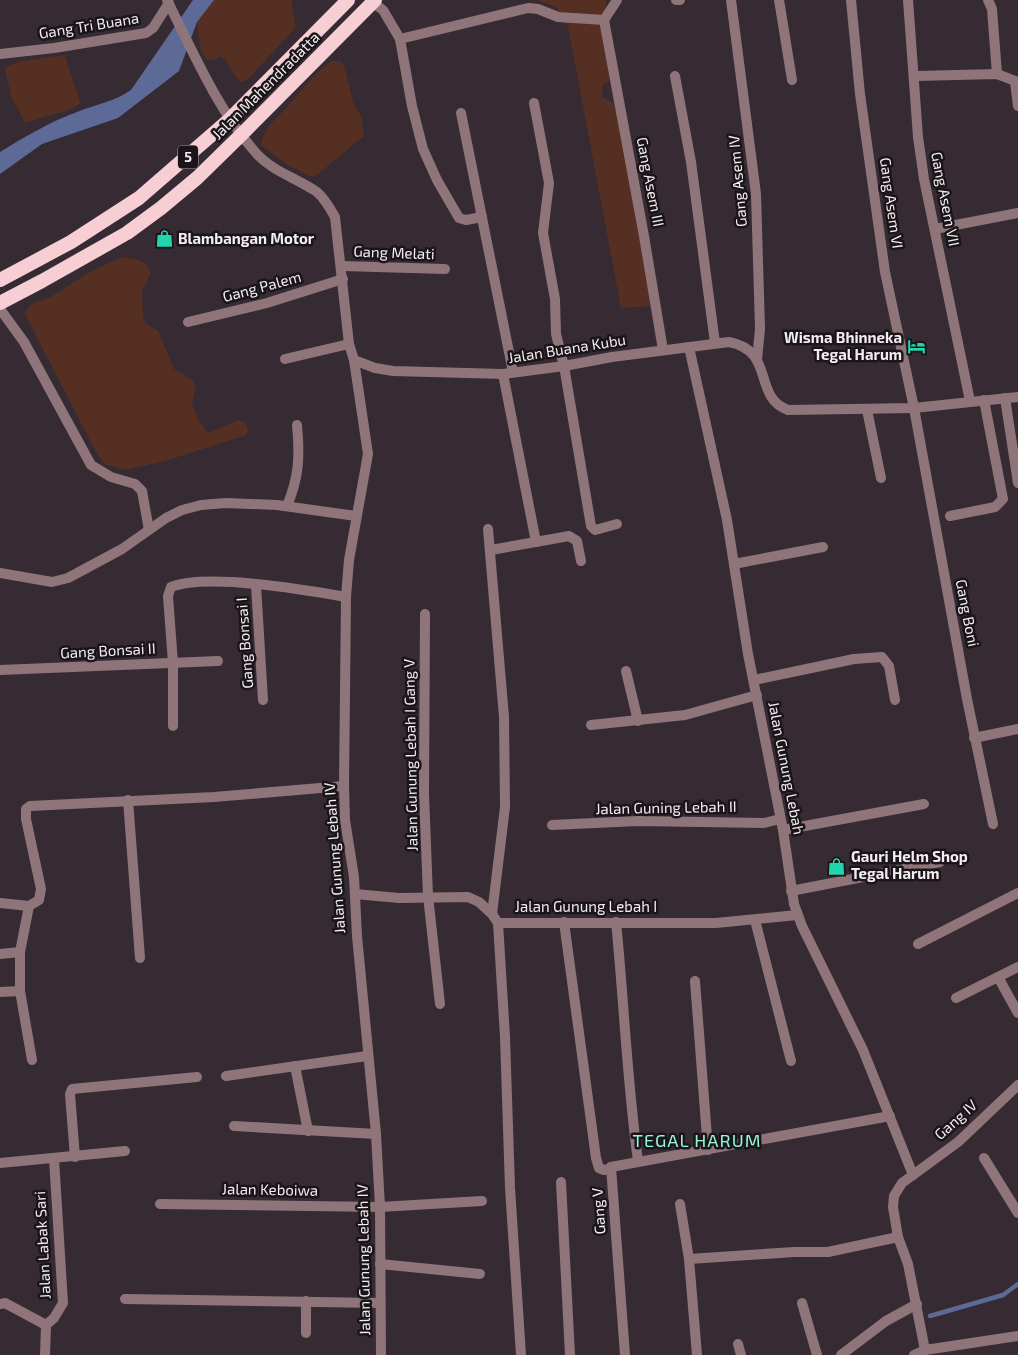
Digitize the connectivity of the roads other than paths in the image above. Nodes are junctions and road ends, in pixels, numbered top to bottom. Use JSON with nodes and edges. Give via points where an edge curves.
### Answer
{"nodes":[{"id":1,"x":348,"y":0,"type":"edge"},
{"id":2,"x":617,"y":0,"type":"edge"},
{"id":3,"x":676,"y":0,"type":"edge"},
{"id":4,"x":680,"y":0,"type":"edge"},
{"id":5,"x":731,"y":0,"type":"edge"},
{"id":6,"x":779,"y":0,"type":"edge"},
{"id":7,"x":851,"y":0,"type":"edge"},
{"id":8,"x":908,"y":0,"type":"edge"},
{"id":9,"x":988,"y":0,"type":"edge"},
{"id":10,"x":374,"y":2,"type":"edge"},
{"id":11,"x":169,"y":5,"type":"edge"},
{"id":12,"x":604,"y":20,"type":"junction"},
{"id":13,"x":400,"y":39,"type":"junction"},
{"id":14,"x":0,"y":54,"type":"edge"},
{"id":15,"x":997,"y":74,"type":"junction"},
{"id":16,"x":675,"y":76,"type":"dead end"},
{"id":17,"x":916,"y":76,"type":"junction"},
{"id":18,"x":792,"y":80,"type":"dead end"},
{"id":19,"x":1017,"y":82,"type":"edge"},
{"id":20,"x":534,"y":103,"type":"dead end"},
{"id":21,"x":1018,"y":106,"type":"edge"},
{"id":22,"x":461,"y":113,"type":"dead end"},
{"id":23,"x":230,"y":119,"type":"junction"},
{"id":24,"x":241,"y":135,"type":"junction"},
{"id":25,"x":1018,"y":213,"type":"edge"},
{"id":26,"x":482,"y":217,"type":"junction"},
{"id":27,"x":935,"y":229,"type":"junction"},
{"id":28,"x":342,"y":266,"type":"junction"},
{"id":29,"x":445,"y":269,"type":"dead end"},
{"id":30,"x":343,"y":279,"type":"junction"},
{"id":31,"x":0,"y":280,"type":"edge"},
{"id":32,"x":0,"y":303,"type":"edge"},
{"id":33,"x":0,"y":309,"type":"edge"},
{"id":34,"x":188,"y":322,"type":"dead end"},
{"id":35,"x":715,"y":343,"type":"junction"},
{"id":36,"x":349,"y":344,"type":"junction"},
{"id":37,"x":689,"y":347,"type":"junction"},
{"id":38,"x":663,"y":350,"type":"junction"},
{"id":39,"x":285,"y":359,"type":"dead end"},
{"id":40,"x":354,"y":360,"type":"junction"},
{"id":41,"x":757,"y":360,"type":"junction"},
{"id":42,"x":564,"y":366,"type":"junction"},
{"id":43,"x":508,"y":373,"type":"junction"},
{"id":44,"x":1005,"y":398,"type":"junction"},
{"id":45,"x":1018,"y":398,"type":"edge"},
{"id":46,"x":984,"y":400,"type":"junction"},
{"id":47,"x":970,"y":401,"type":"junction"},
{"id":48,"x":914,"y":408,"type":"junction"},
{"id":49,"x":867,"y":410,"type":"junction"},
{"id":50,"x":298,"y":425,"type":"dead end"},
{"id":51,"x":881,"y":478,"type":"dead end"},
{"id":52,"x":1018,"y":483,"type":"edge"},
{"id":53,"x":287,"y":506,"type":"junction"},
{"id":54,"x":356,"y":516,"type":"junction"},
{"id":55,"x":950,"y":516,"type":"dead end"},
{"id":56,"x":618,"y":524,"type":"dead end"},
{"id":57,"x":488,"y":529,"type":"dead end"},
{"id":58,"x":149,"y":530,"type":"junction"},
{"id":59,"x":536,"y":542,"type":"junction"},
{"id":60,"x":823,"y":547,"type":"dead end"},
{"id":61,"x":491,"y":550,"type":"junction"},
{"id":62,"x":581,"y":561,"type":"dead end"},
{"id":63,"x":734,"y":564,"type":"junction"},
{"id":64,"x":0,"y":573,"type":"edge"},
{"id":65,"x":256,"y":585,"type":"junction"},
{"id":66,"x":346,"y":597,"type":"junction"},
{"id":67,"x":425,"y":614,"type":"dead end"},
{"id":68,"x":218,"y":661,"type":"dead end"},
{"id":69,"x":173,"y":664,"type":"junction"},
{"id":70,"x":0,"y":670,"type":"edge"},
{"id":71,"x":626,"y":671,"type":"dead end"},
{"id":72,"x":754,"y":680,"type":"junction"},
{"id":73,"x":757,"y":694,"type":"junction"},
{"id":74,"x":263,"y":700,"type":"dead end"},
{"id":75,"x":895,"y":700,"type":"dead end"},
{"id":76,"x":638,"y":721,"type":"junction"},
{"id":77,"x":592,"y":725,"type":"dead end"},
{"id":78,"x":173,"y":726,"type":"dead end"},
{"id":79,"x":1018,"y":729,"type":"edge"},
{"id":80,"x":974,"y":738,"type":"junction"},
{"id":81,"x":344,"y":786,"type":"junction"},
{"id":82,"x":128,"y":800,"type":"junction"},
{"id":83,"x":924,"y":804,"type":"dead end"},
{"id":84,"x":780,"y":819,"type":"junction"},
{"id":85,"x":552,"y":824,"type":"dead end"},
{"id":86,"x":993,"y":824,"type":"dead end"},
{"id":87,"x":783,"y":830,"type":"junction"},
{"id":88,"x":940,"y":862,"type":"dead end"},
{"id":89,"x":791,"y":891,"type":"junction"},
{"id":90,"x":1018,"y":893,"type":"edge"},
{"id":91,"x":355,"y":894,"type":"junction"},
{"id":92,"x":428,"y":896,"type":"junction"},
{"id":93,"x":0,"y":903,"type":"edge"},
{"id":94,"x":29,"y":906,"type":"junction"},
{"id":95,"x":798,"y":916,"type":"junction"},
{"id":96,"x":495,"y":918,"type":"junction"},
{"id":97,"x":755,"y":920,"type":"junction"},
{"id":98,"x":564,"y":922,"type":"junction"},
{"id":99,"x":616,"y":922,"type":"junction"},
{"id":100,"x":918,"y":944,"type":"dead end"},
{"id":101,"x":20,"y":952,"type":"junction"},
{"id":102,"x":0,"y":954,"type":"edge"},
{"id":103,"x":140,"y":958,"type":"dead end"},
{"id":104,"x":1018,"y":967,"type":"edge"},
{"id":105,"x":998,"y":977,"type":"junction"},
{"id":106,"x":695,"y":981,"type":"dead end"},
{"id":107,"x":20,"y":991,"type":"junction"},
{"id":108,"x":0,"y":992,"type":"edge"},
{"id":109,"x":956,"y":998,"type":"dead end"},
{"id":110,"x":440,"y":1004,"type":"dead end"},
{"id":111,"x":1018,"y":1013,"type":"edge"},
{"id":112,"x":368,"y":1056,"type":"junction"},
{"id":113,"x":32,"y":1060,"type":"dead end"},
{"id":114,"x":791,"y":1061,"type":"dead end"},
{"id":115,"x":295,"y":1066,"type":"junction"},
{"id":116,"x":226,"y":1076,"type":"dead end"},
{"id":117,"x":197,"y":1077,"type":"dead end"},
{"id":118,"x":1018,"y":1085,"type":"edge"},
{"id":119,"x":890,"y":1116,"type":"junction"},
{"id":120,"x":234,"y":1126,"type":"dead end"},
{"id":121,"x":308,"y":1131,"type":"junction"},
{"id":122,"x":376,"y":1134,"type":"junction"},
{"id":123,"x":708,"y":1150,"type":"junction"},
{"id":124,"x":125,"y":1151,"type":"dead end"},
{"id":125,"x":75,"y":1157,"type":"junction"},
{"id":126,"x":984,"y":1158,"type":"dead end"},
{"id":127,"x":54,"y":1159,"type":"junction"},
{"id":128,"x":638,"y":1161,"type":"junction"},
{"id":129,"x":0,"y":1163,"type":"edge"},
{"id":130,"x":610,"y":1169,"type":"junction"},
{"id":131,"x":913,"y":1175,"type":"junction"},
{"id":132,"x":561,"y":1182,"type":"dead end"},
{"id":133,"x":482,"y":1201,"type":"dead end"},
{"id":134,"x":160,"y":1204,"type":"dead end"},
{"id":135,"x":680,"y":1204,"type":"dead end"},
{"id":136,"x":380,"y":1207,"type":"junction"},
{"id":137,"x":1018,"y":1213,"type":"edge"},
{"id":138,"x":898,"y":1237,"type":"junction"},
{"id":139,"x":689,"y":1259,"type":"junction"},
{"id":140,"x":380,"y":1264,"type":"junction"},
{"id":141,"x":480,"y":1274,"type":"dead end"},
{"id":142,"x":125,"y":1299,"type":"dead end"},
{"id":143,"x":306,"y":1301,"type":"junction"},
{"id":144,"x":379,"y":1303,"type":"junction"},
{"id":145,"x":802,"y":1303,"type":"dead end"},
{"id":146,"x":0,"y":1304,"type":"edge"},
{"id":147,"x":917,"y":1306,"type":"junction"},
{"id":148,"x":46,"y":1325,"type":"junction"},
{"id":149,"x":306,"y":1333,"type":"dead end"},
{"id":150,"x":1018,"y":1336,"type":"edge"},
{"id":151,"x":738,"y":1344,"type":"dead end"},
{"id":152,"x":925,"y":1350,"type":"junction"},
{"id":153,"x":45,"y":1355,"type":"edge"},
{"id":154,"x":381,"y":1355,"type":"edge"},
{"id":155,"x":522,"y":1355,"type":"edge"},
{"id":156,"x":570,"y":1355,"type":"edge"},
{"id":157,"x":625,"y":1355,"type":"edge"},
{"id":158,"x":697,"y":1355,"type":"edge"},
{"id":159,"x":741,"y":1355,"type":"edge"},
{"id":160,"x":817,"y":1355,"type":"edge"},
{"id":161,"x":840,"y":1355,"type":"edge"},
{"id":162,"x":914,"y":1355,"type":"edge"}],
"edges":[{"from":1,"to":23,"type":"highway","name":"Jalan Mahendradatta","number":"5"},
{"from":2,"to":12,"type":"street"},
{"from":3,"to":4,"type":"street"},
{"from":5,"to":41,"type":"street","name":"Gang Asem IV","via":[[756,194],[760,329]]},
{"from":6,"to":18,"type":"street"},
{"from":7,"to":48,"type":"street","name":"Gang Asem VI","via":[[860,94],[885,272]]},
{"from":8,"to":17,"type":"street","name":"Gang Asem VII"},
{"from":9,"to":15,"type":"street","via":[[992,9]]},
{"from":10,"to":13,"type":"street","via":[[383,10]]},
{"from":10,"to":24,"type":"highway","name":"Jalan Mahendradatta","number":"5"},
{"from":11,"to":14,"type":"street","name":"Gang Tri Buana","via":[[146,33]]},
{"from":11,"to":23,"type":"street"},
{"from":12,"to":13,"type":"street","via":[[558,17],[538,8],[528,8]]},
{"from":12,"to":38,"type":"street","name":"Gang Asem III"},
{"from":13,"to":26,"type":"street","via":[[412,106],[428,162],[456,215],[461,220]]},
{"from":15,"to":17,"type":"street"},
{"from":15,"to":19,"type":"street"},
{"from":16,"to":35,"type":"street"},
{"from":17,"to":27,"type":"street","name":"Gang Asem VII","via":[[918,137]]},
{"from":19,"to":21,"type":"street"},
{"from":20,"to":42,"type":"street","via":[[549,183],[543,233],[555,299],[556,334]]},
{"from":22,"to":26,"type":"street"},
{"from":23,"to":24,"type":"street"},
{"from":23,"to":31,"type":"highway","name":"Jalan Mahendradatta","number":"5","via":[[139,198],[71,242]]},
{"from":24,"to":28,"type":"street","via":[[272,167],[317,193],[328,204],[334,217]]},
{"from":24,"to":32,"type":"highway","name":"Jalan Mahendradatta","number":"5","via":[[197,178],[127,233]]},
{"from":25,"to":27,"type":"street"},
{"from":26,"to":43,"type":"street"},
{"from":27,"to":47,"type":"street","name":"Gang Asem VII"},
{"from":28,"to":29,"type":"street","name":"Gang Melati"},
{"from":28,"to":30,"type":"street"},
{"from":30,"to":34,"type":"street","name":"Gang Palem","via":[[268,303]]},
{"from":30,"to":36,"type":"street"},
{"from":33,"to":58,"type":"street","via":[[24,342],[91,465],[112,477],[129,481],[142,491]]},
{"from":35,"to":37,"type":"street","name":"Jalan Buana Kubu"},
{"from":35,"to":41,"type":"street","name":"Jalan Buana Kubu","via":[[746,346]]},
{"from":36,"to":39,"type":"street"},
{"from":36,"to":40,"type":"street"},
{"from":37,"to":38,"type":"street","name":"Jalan Buana Kubu"},
{"from":37,"to":63,"type":"street","name":"Jalan Gunung Lebah"},
{"from":38,"to":42,"type":"street","name":"Jalan Buana Kubu"},
{"from":40,"to":43,"type":"street","name":"Jalan Buana Kubu","via":[[393,371]]},
{"from":40,"to":54,"type":"street","name":"Jalan Gunung Lebah IV","via":[[368,454]]},
{"from":41,"to":49,"type":"street","name":"Jalan Buana Kubu","via":[[771,396],[780,407],[788,410]]},
{"from":42,"to":43,"type":"street","name":"Jalan Buana Kubu"},
{"from":42,"to":56,"type":"street","via":[[591,526],[595,530]]},
{"from":43,"to":59,"type":"street"},
{"from":44,"to":45,"type":"street","name":"Jalan Buana Kubu"},
{"from":44,"to":46,"type":"street","name":"Jalan Buana Kubu"},
{"from":44,"to":52,"type":"street"},
{"from":46,"to":47,"type":"street","name":"Jalan Buana Kubu"},
{"from":46,"to":55,"type":"street","via":[[1003,499],[995,507]]},
{"from":47,"to":48,"type":"street","name":"Jalan Buana Kubu"},
{"from":48,"to":49,"type":"street","name":"Jalan Buana Kubu"},
{"from":48,"to":80,"type":"street","name":"Gang Boni"},
{"from":49,"to":51,"type":"street"},
{"from":50,"to":53,"type":"street","via":[[298,470]]},
{"from":53,"to":54,"type":"street"},
{"from":53,"to":58,"type":"street","via":[[201,505],[182,510]]},
{"from":54,"to":66,"type":"street","name":"Jalan Gunung Lebah IV"},
{"from":57,"to":61,"type":"street"},
{"from":58,"to":64,"type":"street","via":[[82,571],[52,582]]},
{"from":59,"to":61,"type":"street"},
{"from":59,"to":62,"type":"street","via":[[573,538],[577,541]]},
{"from":60,"to":63,"type":"street"},
{"from":61,"to":96,"type":"street","via":[[503,692],[505,807]]},
{"from":63,"to":72,"type":"street","name":"Jalan Gunung Lebah"},
{"from":65,"to":66,"type":"street"},
{"from":65,"to":69,"type":"street","via":[[202,582],[171,587],[168,596]]},
{"from":65,"to":74,"type":"street","name":"Gang Bonsai I"},
{"from":66,"to":81,"type":"street","name":"Jalan Gunung Lebah IV"},
{"from":67,"to":92,"type":"street","name":"Jalan Gunung Lebah I Gang V","via":[[424,794]]},
{"from":68,"to":69,"type":"street","name":"Gang Bonsai II"},
{"from":69,"to":70,"type":"street","name":"Gang Bonsai II"},
{"from":69,"to":78,"type":"street"},
{"from":71,"to":76,"type":"street"},
{"from":72,"to":73,"type":"street","name":"Jalan Gunung Lebah"},
{"from":72,"to":75,"type":"street","via":[[854,659],[882,657],[889,666]]},
{"from":73,"to":76,"type":"street","via":[[685,715]]},
{"from":73,"to":84,"type":"street","name":"Jalan Gunung Lebah"},
{"from":76,"to":77,"type":"street"},
{"from":79,"to":80,"type":"street"},
{"from":80,"to":86,"type":"street","name":"Gang Boni"},
{"from":81,"to":82,"type":"street","via":[[214,797]]},
{"from":81,"to":91,"type":"street","name":"Jalan Gunung Lebah IV"},
{"from":82,"to":94,"type":"street","via":[[30,806],[26,810],[41,889],[39,900]]},
{"from":82,"to":103,"type":"street"},
{"from":83,"to":87,"type":"street"},
{"from":84,"to":85,"type":"street","name":"Jalan Guning Lebah II","via":[[764,823],[638,821]]},
{"from":84,"to":87,"type":"street","name":"Jalan Gunung Lebah"},
{"from":87,"to":89,"type":"street","name":"Jalan Gunung Lebah"},
{"from":88,"to":89,"type":"street"},
{"from":89,"to":95,"type":"street","name":"Jalan Gunung Lebah"},
{"from":90,"to":100,"type":"street"},
{"from":91,"to":92,"type":"street","name":"Jalan Gunung Lebah I","via":[[400,898]]},
{"from":91,"to":112,"type":"street","name":"Jalan Gunung Lebah IV"},
{"from":92,"to":96,"type":"street","name":"Jalan Gunung Lebah I","via":[[474,899]]},
{"from":92,"to":110,"type":"street","name":"Jalan Gunung Lebah I Gang V"},
{"from":93,"to":94,"type":"street"},
{"from":94,"to":101,"type":"street"},
{"from":95,"to":97,"type":"street","name":"Jalan Gunung Lebah I"},
{"from":95,"to":119,"type":"street","name":"Jalan Gunung Lebah","via":[[863,1050]]},
{"from":96,"to":98,"type":"street","name":"Jalan Gunung Lebah I"},
{"from":96,"to":155,"type":"street","via":[[505,1037],[510,1188]]},
{"from":97,"to":99,"type":"street","name":"Jalan Gunung Lebah I"},
{"from":97,"to":114,"type":"street"},
{"from":98,"to":99,"type":"street","name":"Jalan Gunung Lebah I"},
{"from":98,"to":130,"type":"street","via":[[596,1158],[599,1168]]},
{"from":99,"to":128,"type":"street"},
{"from":101,"to":102,"type":"street"},
{"from":101,"to":107,"type":"street"},
{"from":104,"to":105,"type":"street"},
{"from":105,"to":109,"type":"street"},
{"from":105,"to":111,"type":"street"},
{"from":106,"to":123,"type":"street"},
{"from":107,"to":108,"type":"street"},
{"from":107,"to":113,"type":"street"},
{"from":112,"to":115,"type":"street"},
{"from":112,"to":122,"type":"street","name":"Jalan Gunung Lebah IV"},
{"from":115,"to":116,"type":"street"},
{"from":115,"to":121,"type":"street"},
{"from":117,"to":125,"type":"street","via":[[72,1088]]},
{"from":118,"to":131,"type":"street","name":"Gang IV","via":[[958,1142]]},
{"from":119,"to":123,"type":"street","name":"Gang V"},
{"from":119,"to":131,"type":"street","name":"Jalan Gunung Lebah"},
{"from":120,"to":121,"type":"street"},
{"from":121,"to":122,"type":"street"},
{"from":122,"to":136,"type":"street","name":"Jalan Gunung Lebah IV"},
{"from":123,"to":128,"type":"street","name":"Gang V"},
{"from":124,"to":125,"type":"street"},
{"from":125,"to":127,"type":"street"},
{"from":126,"to":137,"type":"street"},
{"from":127,"to":129,"type":"street"},
{"from":127,"to":148,"type":"street","name":"Jalan Labak Sari","via":[[62,1304]]},
{"from":128,"to":130,"type":"street","name":"Gang V"},
{"from":130,"to":157,"type":"street","name":"Gang V"},
{"from":131,"to":138,"type":"street","name":"Gang IV","via":[[902,1183],[894,1196]]},
{"from":132,"to":156,"type":"street"},
{"from":133,"to":136,"type":"street","name":"Jalan Keboiwa"},
{"from":134,"to":136,"type":"street","name":"Jalan Keboiwa"},
{"from":135,"to":139,"type":"street"},
{"from":136,"to":140,"type":"street","name":"Jalan Gunung Lebah IV"},
{"from":138,"to":139,"type":"street","via":[[828,1252]]},
{"from":138,"to":147,"type":"street","name":"Gang IV"},
{"from":139,"to":158,"type":"street"},
{"from":140,"to":141,"type":"street"},
{"from":140,"to":144,"type":"street","name":"Jalan Gunung Lebah IV"},
{"from":142,"to":143,"type":"street"},
{"from":143,"to":144,"type":"street"},
{"from":143,"to":149,"type":"street"},
{"from":144,"to":154,"type":"street","name":"Jalan Gunung Lebah IV"},
{"from":145,"to":160,"type":"street"},
{"from":146,"to":148,"type":"street","via":[[6,1303]]},
{"from":147,"to":152,"type":"street","name":"Gang IV"},
{"from":147,"to":161,"type":"street","via":[[886,1321]]},
{"from":148,"to":153,"type":"street"},
{"from":150,"to":152,"type":"street"},
{"from":151,"to":159,"type":"street"},
{"from":152,"to":162,"type":"street"}]}
